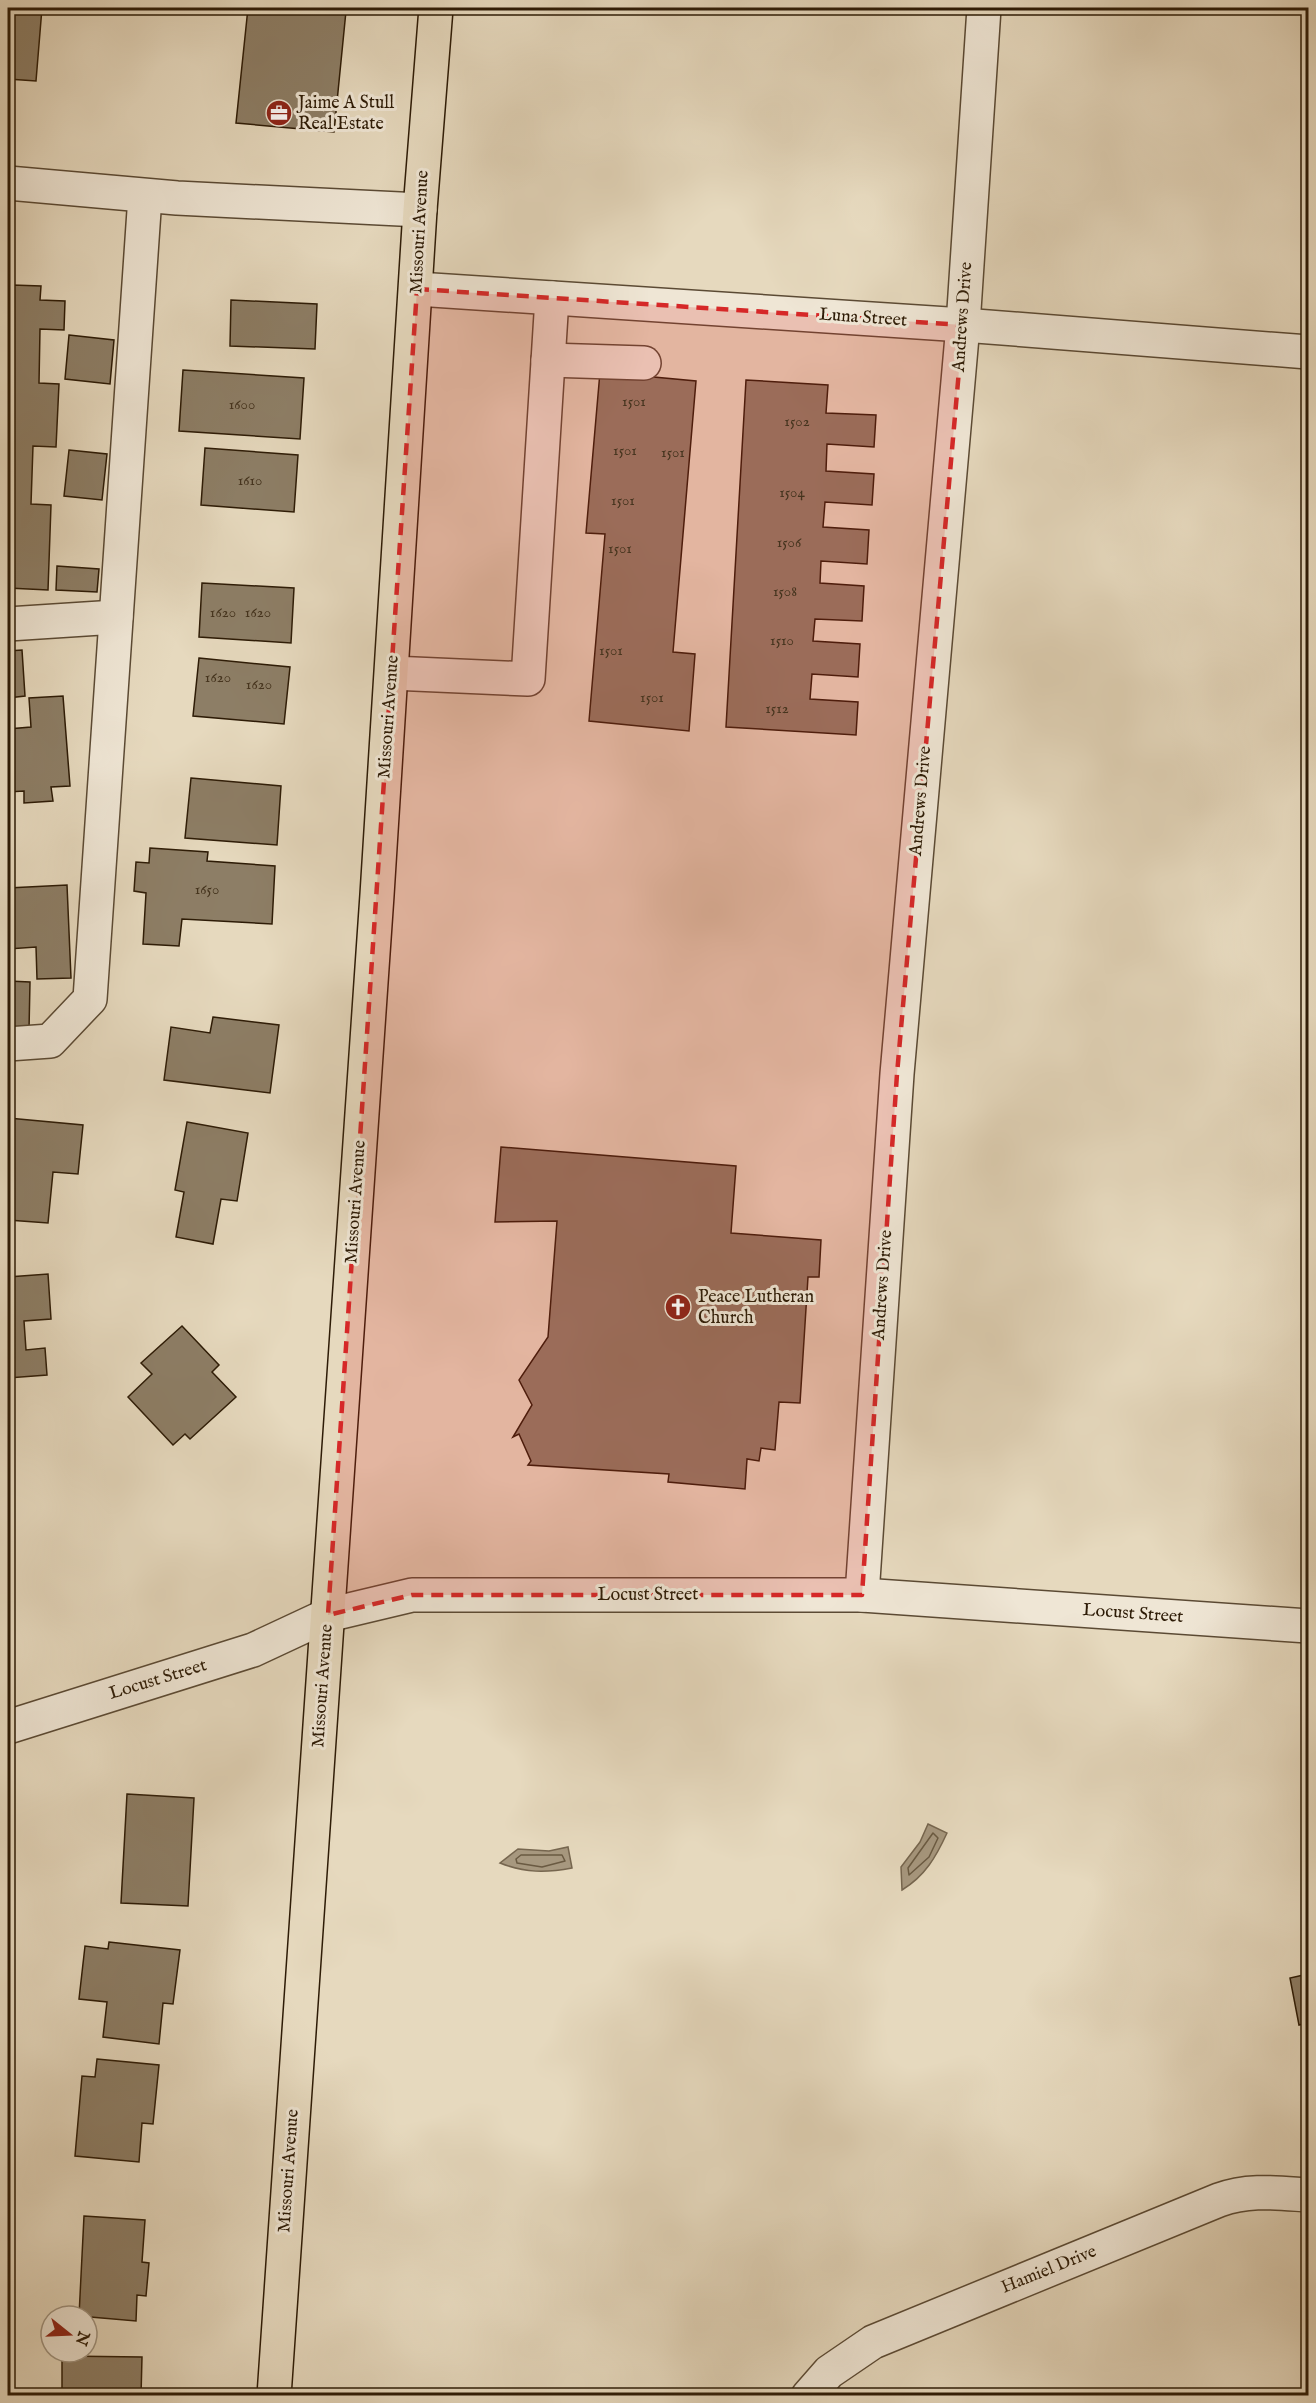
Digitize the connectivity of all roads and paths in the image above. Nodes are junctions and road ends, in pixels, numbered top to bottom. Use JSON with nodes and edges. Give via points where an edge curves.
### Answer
{"nodes":[{"id":1,"x":436,"y":8,"type":"edge"},
{"id":2,"x":984,"y":8,"type":"edge"},
{"id":3,"x":8,"y":183,"type":"edge"},
{"id":4,"x":145,"y":196,"type":"junction"},
{"id":5,"x":420,"y":210,"type":"junction"},
{"id":6,"x":417,"y":290,"type":"junction"},
{"id":7,"x":552,"y":298,"type":"junction"},
{"id":8,"x":963,"y":325,"type":"junction"},
{"id":9,"x":1308,"y":352,"type":"edge"},
{"id":10,"x":548,"y":360,"type":"junction"},
{"id":11,"x":644,"y":363,"type":"dead end"},
{"id":12,"x":116,"y":617,"type":"junction"},
{"id":13,"x":8,"y":624,"type":"edge"},
{"id":14,"x":392,"y":673,"type":"junction"},
{"id":15,"x":8,"y":1044,"type":"edge"},
{"id":16,"x":862,"y":1595,"type":"junction"},
{"id":17,"x":328,"y":1615,"type":"junction"},
{"id":18,"x":1308,"y":1626,"type":"edge"},
{"id":19,"x":8,"y":1727,"type":"edge"},
{"id":20,"x":1308,"y":2195,"type":"edge"},
{"id":21,"x":274,"y":2396,"type":"edge"},
{"id":22,"x":808,"y":2396,"type":"edge"}],
"edges":[{"from":1,"to":5,"type":"main road","name":"Missouri Avenue"},
{"from":2,"to":8,"type":"street","name":"Andrews Drive"},
{"from":3,"to":4,"type":"street"},
{"from":4,"to":5,"type":"street"},
{"from":4,"to":12,"type":"street"},
{"from":5,"to":6,"type":"main road","name":"Missouri Avenue"},
{"from":6,"to":7,"type":"street","name":"Luna Street"},
{"from":6,"to":14,"type":"main road","name":"Missouri Avenue"},
{"from":7,"to":8,"type":"street","name":"Luna Street"},
{"from":7,"to":10,"type":"street"},
{"from":8,"to":9,"type":"street","name":"Luna Street"},
{"from":8,"to":16,"type":"street","name":"Andrews Drive","via":[[897,1074]]},
{"from":10,"to":11,"type":"street"},
{"from":10,"to":14,"type":"street","via":[[528,679]]},
{"from":12,"to":13,"type":"street"},
{"from":12,"to":15,"type":"street","via":[[90,999],[50,1041]]},
{"from":14,"to":17,"type":"main road","name":"Missouri Avenue"},
{"from":16,"to":17,"type":"street","name":"Locust Street","via":[[412,1595]]},
{"from":16,"to":18,"type":"street","name":"Locust Street"},
{"from":17,"to":19,"type":"street","name":"Locust Street","via":[[254,1650]]},
{"from":17,"to":21,"type":"main road","name":"Missouri Avenue"},
{"from":20,"to":22,"type":"street","name":"Hamiel Drive","via":[[1263,2192],[1219,2200],[873,2342],[829,2372]]}]}
